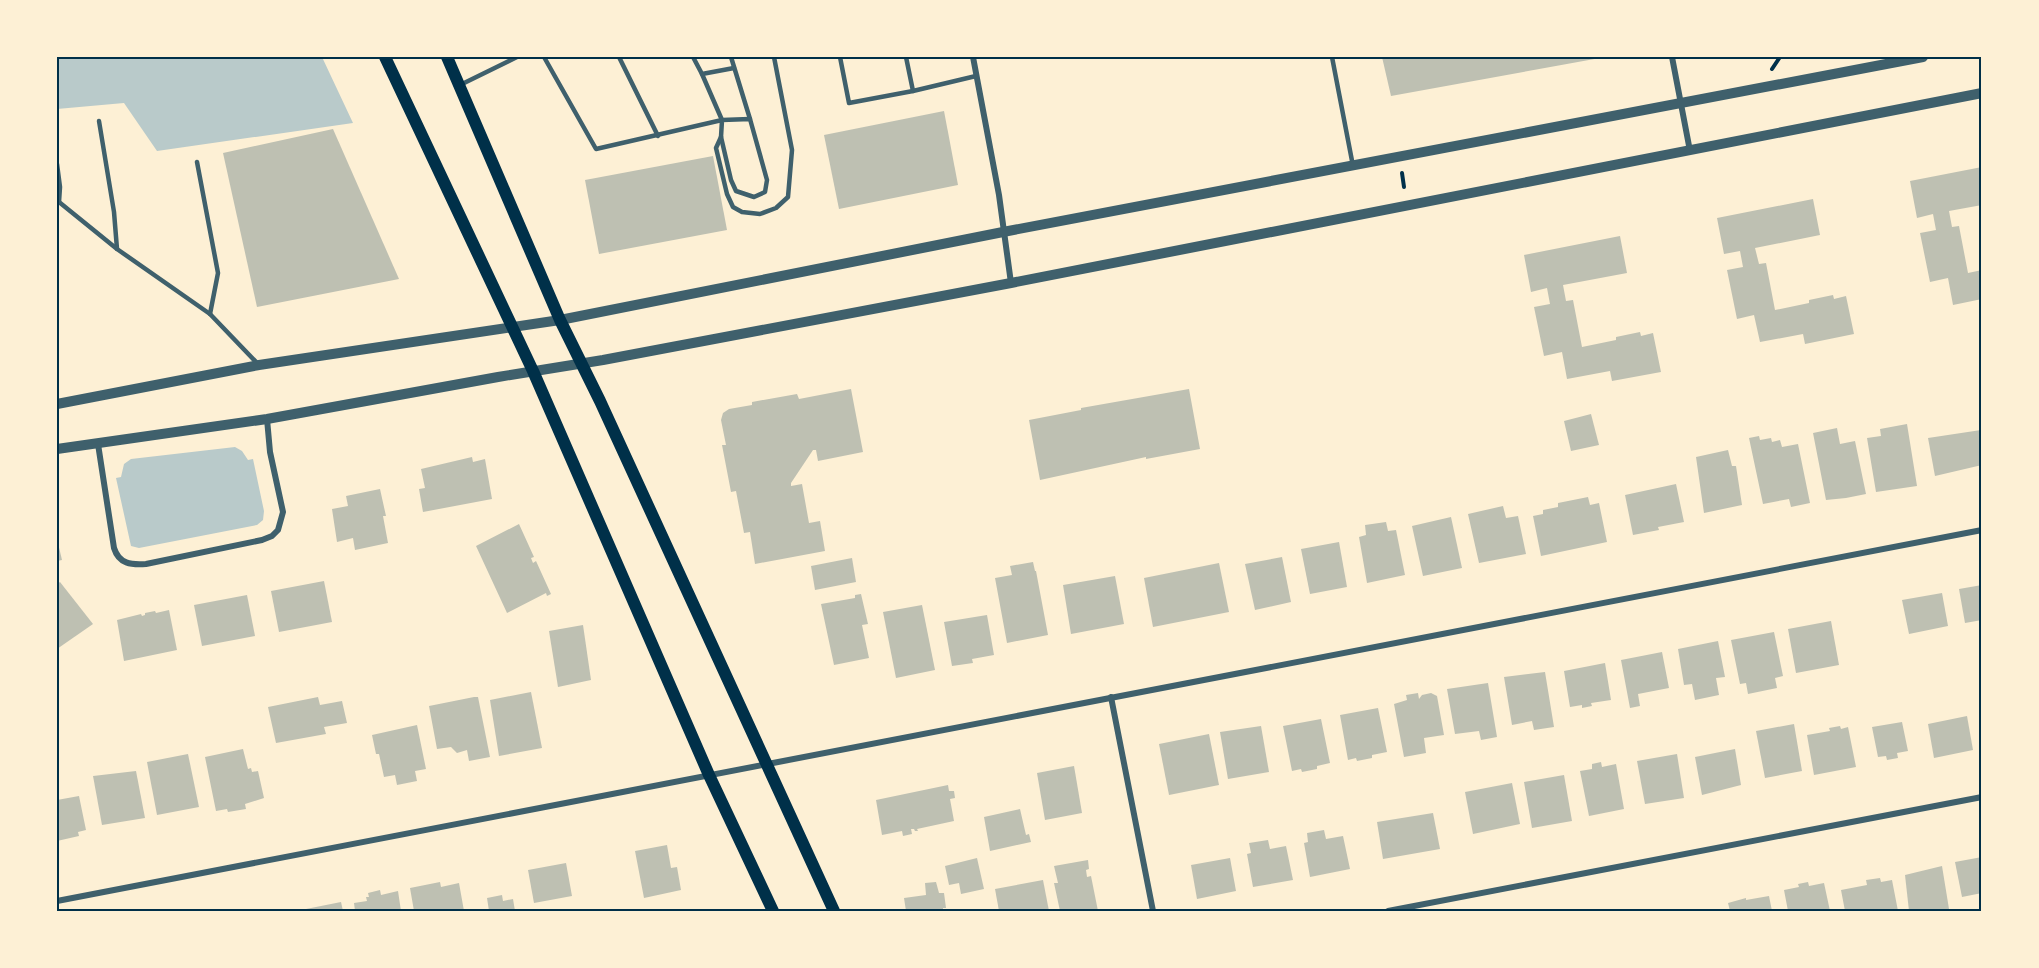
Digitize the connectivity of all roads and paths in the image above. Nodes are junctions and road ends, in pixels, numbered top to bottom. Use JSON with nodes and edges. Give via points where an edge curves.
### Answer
{"nodes":[{"id":1,"x":385,"y":57,"type":"edge"},
{"id":2,"x":447,"y":57,"type":"edge"},
{"id":3,"x":517,"y":57,"type":"edge"},
{"id":4,"x":544,"y":57,"type":"edge"},
{"id":5,"x":619,"y":57,"type":"edge"},
{"id":6,"x":693,"y":57,"type":"edge"},
{"id":7,"x":731,"y":57,"type":"edge"},
{"id":8,"x":774,"y":57,"type":"edge"},
{"id":9,"x":840,"y":57,"type":"edge"},
{"id":10,"x":906,"y":57,"type":"edge"},
{"id":11,"x":973,"y":57,"type":"edge"},
{"id":12,"x":1332,"y":57,"type":"edge"},
{"id":13,"x":1672,"y":57,"type":"edge"},
{"id":14,"x":1923,"y":57,"type":"edge"},
{"id":15,"x":734,"y":68,"type":"junction"},
{"id":16,"x":702,"y":74,"type":"junction"},
{"id":17,"x":976,"y":76,"type":"junction"},
{"id":18,"x":460,"y":85,"type":"junction"},
{"id":19,"x":913,"y":91,"type":"junction"},
{"id":20,"x":1982,"y":93,"type":"edge"},
{"id":21,"x":1681,"y":104,"type":"junction"},
{"id":22,"x":750,"y":119,"type":"junction"},
{"id":23,"x":722,"y":120,"type":"junction"},
{"id":24,"x":99,"y":121,"type":"dead end"},
{"id":25,"x":658,"y":136,"type":"junction"},
{"id":26,"x":721,"y":137,"type":"junction"},
{"id":27,"x":1690,"y":151,"type":"junction"},
{"id":28,"x":197,"y":162,"type":"dead end"},
{"id":29,"x":57,"y":164,"type":"edge"},
{"id":30,"x":1353,"y":166,"type":"junction"},
{"id":31,"x":1401,"y":171,"type":"dead end"},
{"id":32,"x":1404,"y":187,"type":"dead end"},
{"id":33,"x":58,"y":203,"type":"edge"},
{"id":34,"x":1003,"y":232,"type":"junction"},
{"id":35,"x":117,"y":249,"type":"junction"},
{"id":36,"x":1011,"y":283,"type":"junction"},
{"id":37,"x":210,"y":314,"type":"junction"},
{"id":38,"x":560,"y":320,"type":"junction"},
{"id":39,"x":512,"y":327,"type":"junction"},
{"id":40,"x":582,"y":364,"type":"junction"},
{"id":41,"x":259,"y":365,"type":"junction"},
{"id":42,"x":533,"y":371,"type":"junction"},
{"id":43,"x":57,"y":404,"type":"edge"},
{"id":44,"x":267,"y":419,"type":"junction"},
{"id":45,"x":98,"y":444,"type":"junction"},
{"id":46,"x":57,"y":449,"type":"edge"},
{"id":47,"x":1982,"y":530,"type":"edge"},
{"id":48,"x":1111,"y":697,"type":"junction"},
{"id":49,"x":768,"y":765,"type":"junction"},
{"id":50,"x":709,"y":775,"type":"junction"},
{"id":51,"x":1982,"y":797,"type":"edge"},
{"id":52,"x":57,"y":901,"type":"edge"},
{"id":53,"x":773,"y":911,"type":"edge"},
{"id":54,"x":834,"y":911,"type":"edge"},
{"id":55,"x":1153,"y":911,"type":"edge"},
{"id":56,"x":1388,"y":911,"type":"edge"}],
"edges":[{"from":1,"to":39,"type":"main road"},
{"from":2,"to":18,"type":"main road"},
{"from":3,"to":18,"type":"lane"},
{"from":4,"to":25,"type":"lane","via":[[596,149]]},
{"from":5,"to":25,"type":"lane"},
{"from":6,"to":16,"type":"lane"},
{"from":7,"to":15,"type":"lane"},
{"from":8,"to":26,"type":"lane","via":[[792,150],[788,197],[776,208],[759,214],[733,207],[716,148]]},
{"from":9,"to":19,"type":"lane","via":[[849,103]]},
{"from":10,"to":19,"type":"lane"},
{"from":11,"to":17,"type":"street"},
{"from":12,"to":30,"type":"lane"},
{"from":13,"to":21,"type":"street"},
{"from":14,"to":21,"type":"street"},
{"from":15,"to":16,"type":"lane"},
{"from":15,"to":22,"type":"lane"},
{"from":16,"to":23,"type":"lane"},
{"from":17,"to":19,"type":"lane"},
{"from":17,"to":34,"type":"street"},
{"from":18,"to":38,"type":"main road"},
{"from":20,"to":27,"type":"street"},
{"from":21,"to":27,"type":"street"},
{"from":21,"to":30,"type":"street"},
{"from":22,"to":23,"type":"lane"},
{"from":22,"to":26,"type":"lane","via":[[767,180],[765,192],[754,197],[736,191]]},
{"from":23,"to":25,"type":"lane"},
{"from":23,"to":26,"type":"lane"},
{"from":24,"to":35,"type":"lane"},
{"from":27,"to":36,"type":"street"},
{"from":28,"to":37,"type":"lane","via":[[218,273]]},
{"from":29,"to":33,"type":"lane"},
{"from":30,"to":34,"type":"street"},
{"from":31,"to":32,"type":"path"},
{"from":33,"to":35,"type":"lane"},
{"from":34,"to":36,"type":"street"},
{"from":34,"to":38,"type":"street"},
{"from":35,"to":37,"type":"lane"},
{"from":36,"to":40,"type":"street"},
{"from":37,"to":41,"type":"lane"},
{"from":38,"to":39,"type":"street"},
{"from":38,"to":40,"type":"main road"},
{"from":39,"to":41,"type":"street"},
{"from":39,"to":42,"type":"main road"},
{"from":40,"to":42,"type":"street"},
{"from":40,"to":49,"type":"main road"},
{"from":41,"to":43,"type":"street"},
{"from":42,"to":44,"type":"street"},
{"from":42,"to":50,"type":"main road"},
{"from":44,"to":45,"type":"street"},
{"from":44,"to":45,"type":"street","via":[[284,512],[278,530],[262,540],[146,564],[123,562],[117,556]]},
{"from":45,"to":46,"type":"street"},
{"from":47,"to":48,"type":"street"},
{"from":48,"to":49,"type":"street"},
{"from":48,"to":55,"type":"street"},
{"from":49,"to":50,"type":"street"},
{"from":49,"to":54,"type":"main road"},
{"from":50,"to":52,"type":"street"},
{"from":50,"to":53,"type":"main road"},
{"from":51,"to":56,"type":"street"}]}
